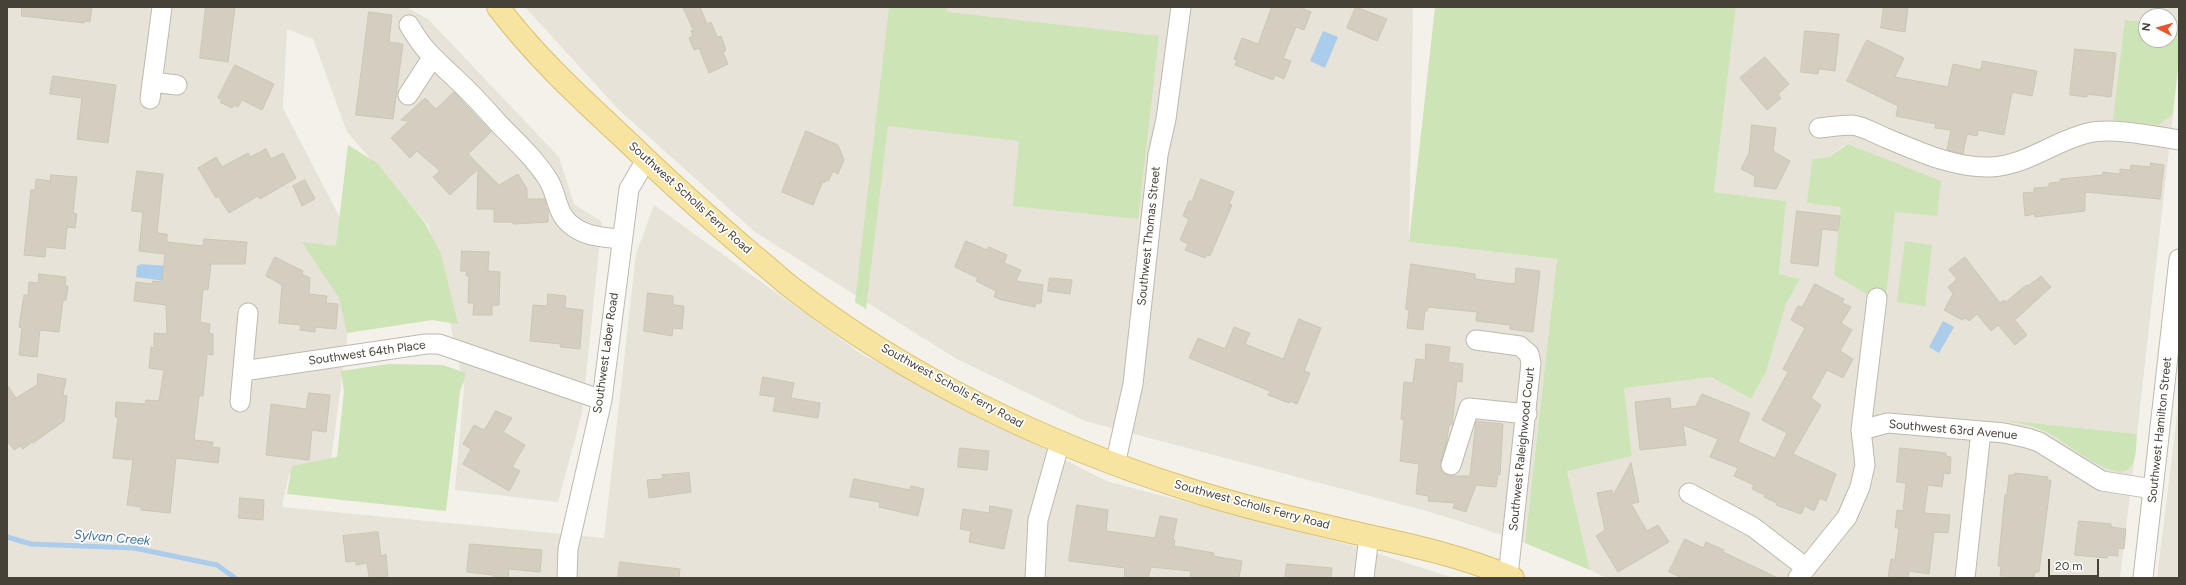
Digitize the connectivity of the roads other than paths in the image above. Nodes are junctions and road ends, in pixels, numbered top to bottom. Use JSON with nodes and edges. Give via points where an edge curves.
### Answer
{"nodes":[{"id":1,"x":162,"y":7,"type":"edge"},
{"id":2,"x":498,"y":7,"type":"edge"},
{"id":3,"x":1181,"y":7,"type":"edge"},
{"id":4,"x":409,"y":26,"type":"dead end"},
{"id":5,"x":432,"y":58,"type":"junction"},
{"id":6,"x":177,"y":85,"type":"dead end"},
{"id":7,"x":408,"y":95,"type":"dead end"},
{"id":8,"x":1819,"y":128,"type":"dead end"},
{"id":9,"x":2179,"y":140,"type":"edge"},
{"id":10,"x":646,"y":160,"type":"junction"},
{"id":11,"x":621,"y":239,"type":"junction"},
{"id":12,"x":2179,"y":259,"type":"edge"},
{"id":13,"x":1877,"y":298,"type":"dead end"},
{"id":14,"x":248,"y":313,"type":"dead end"},
{"id":15,"x":1476,"y":340,"type":"dead end"},
{"id":16,"x":243,"y":371,"type":"junction"},
{"id":17,"x":602,"y":400,"type":"junction"},
{"id":18,"x":240,"y":402,"type":"dead end"},
{"id":19,"x":1527,"y":414,"type":"junction"},
{"id":20,"x":1862,"y":430,"type":"junction"},
{"id":21,"x":1981,"y":431,"type":"junction"},
{"id":22,"x":1060,"y":442,"type":"junction"},
{"id":23,"x":1115,"y":465,"type":"junction"},
{"id":24,"x":1451,"y":465,"type":"dead end"},
{"id":25,"x":2153,"y":489,"type":"junction"},
{"id":26,"x":1689,"y":493,"type":"dead end"},
{"id":27,"x":1369,"y":536,"type":"junction"},
{"id":28,"x":1802,"y":573,"type":"edge"},
{"id":29,"x":1510,"y":577,"type":"edge"},
{"id":30,"x":567,"y":578,"type":"edge"},
{"id":31,"x":1035,"y":578,"type":"edge"},
{"id":32,"x":1364,"y":578,"type":"edge"},
{"id":33,"x":1965,"y":578,"type":"edge"},
{"id":34,"x":2143,"y":578,"type":"edge"}],
"edges":[{"from":1,"to":6,"type":"street","via":[[151,91]]},
{"from":2,"to":10,"type":"main road","name":"Southwest Scholls Ferry Road","via":[[558,77]]},
{"from":3,"to":23,"type":"street","name":"Southwest Thomas Street","via":[[1166,119],[1158,155],[1133,384]]},
{"from":4,"to":5,"type":"street"},
{"from":5,"to":7,"type":"street"},
{"from":5,"to":11,"type":"street","via":[[455,78],[524,150],[549,181],[559,209],[568,223],[578,231],[593,236]]},
{"from":8,"to":9,"type":"street","via":[[1854,125],[1938,160],[1992,167],[2036,156],[2089,132],[2104,131]]},
{"from":10,"to":11,"type":"street","name":"Southwest Laber Road","via":[[629,189]]},
{"from":10,"to":22,"type":"main road","name":"Southwest Scholls Ferry Road","via":[[790,287],[824,312],[935,380],[1021,425]]},
{"from":11,"to":17,"type":"street","name":"Southwest Laber Road"},
{"from":12,"to":25,"type":"street","name":"Southwest Hamilton Street"},
{"from":13,"to":20,"type":"street"},
{"from":14,"to":16,"type":"street"},
{"from":15,"to":19,"type":"street","name":"Southwest Raleighwood Court","via":[[1520,346],[1529,354],[1531,374]]},
{"from":16,"to":17,"type":"street","name":"Southwest 64th Place","via":[[439,344]]},
{"from":16,"to":18,"type":"street"},
{"from":17,"to":30,"type":"street","name":"Southwest Laber Road","via":[[568,549]]},
{"from":19,"to":24,"type":"street","via":[[1469,408]]},
{"from":19,"to":29,"type":"street","name":"Southwest Raleighwood Court"},
{"from":20,"to":21,"type":"street","name":"Southwest 63rd Avenue","via":[[1888,423]]},
{"from":20,"to":28,"type":"street","via":[[1865,465],[1854,502],[1847,517]]},
{"from":21,"to":25,"type":"street","name":"Southwest 63rd Avenue","via":[[2039,442],[2102,481]]},
{"from":21,"to":33,"type":"street"},
{"from":22,"to":23,"type":"main road","name":"Southwest Scholls Ferry Road"},
{"from":22,"to":31,"type":"street","via":[[1038,520]]},
{"from":23,"to":27,"type":"main road","name":"Southwest Scholls Ferry Road","via":[[1256,509]]},
{"from":25,"to":34,"type":"street","name":"Southwest Hamilton Street"},
{"from":26,"to":28,"type":"street","via":[[1753,527]]},
{"from":27,"to":29,"type":"main road","name":"Southwest Scholls Ferry Road","via":[[1451,555]]},
{"from":27,"to":32,"type":"street"}]}
